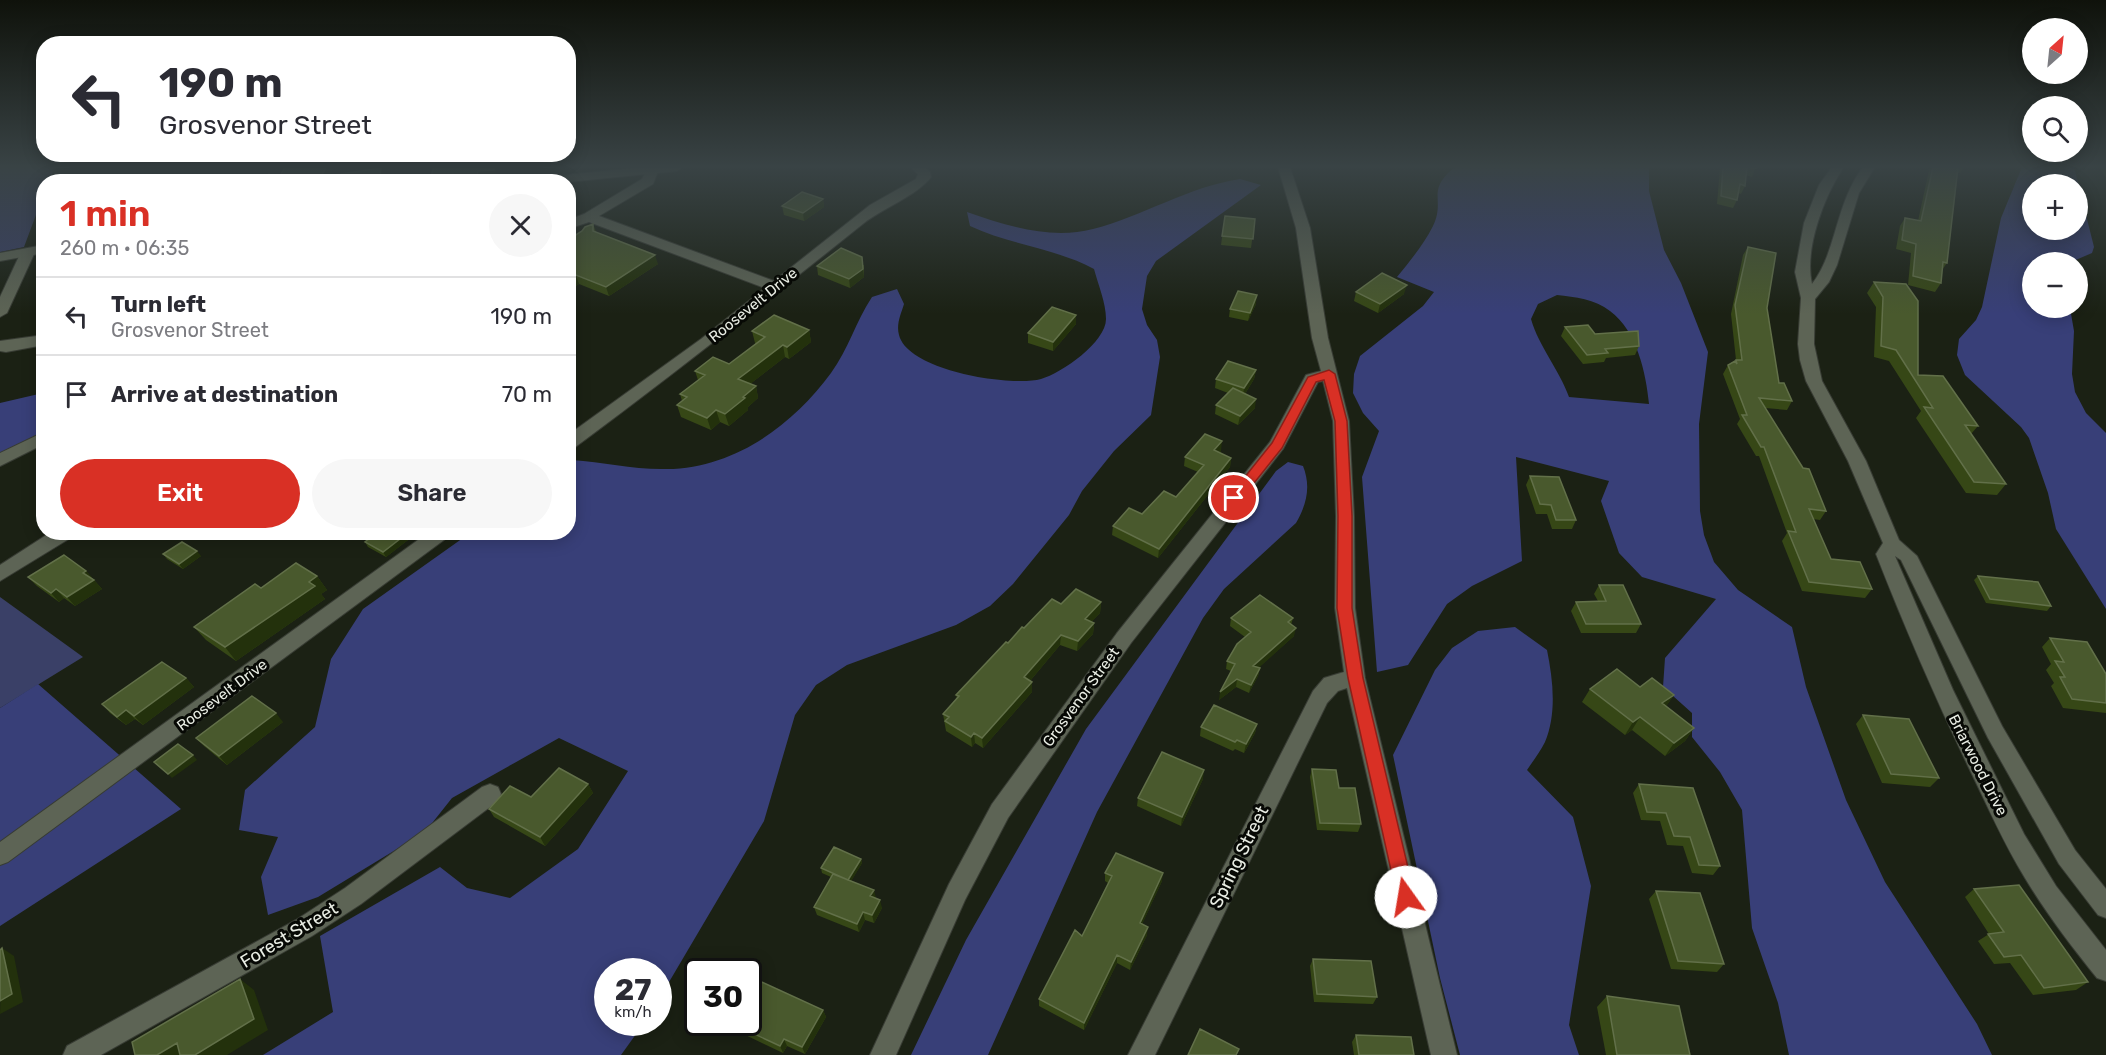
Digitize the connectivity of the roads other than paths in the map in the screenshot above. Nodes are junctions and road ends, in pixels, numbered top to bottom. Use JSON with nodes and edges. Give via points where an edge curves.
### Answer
{"nodes":[{"id":1,"x":865,"y":216,"type":"edge"},
{"id":2,"x":1299,"y":216,"type":"edge"},
{"id":3,"x":1813,"y":216,"type":"edge"},
{"id":4,"x":1845,"y":216,"type":"edge"},
{"id":5,"x":589,"y":217,"type":"junction"},
{"id":6,"x":576,"y":222,"type":"edge"},
{"id":7,"x":576,"y":230,"type":"edge"},
{"id":8,"x":36,"y":250,"type":"edge"},
{"id":9,"x":28,"y":252,"type":"junction"},
{"id":10,"x":0,"y":257,"type":"edge"},
{"id":11,"x":776,"y":287,"type":"junction"},
{"id":12,"x":1808,"y":298,"type":"junction"},
{"id":13,"x":2,"y":305,"type":"edge"},
{"id":14,"x":36,"y":341,"type":"edge"},
{"id":15,"x":0,"y":346,"type":"edge"},
{"id":16,"x":1329,"y":374,"type":"junction"},
{"id":17,"x":576,"y":438,"type":"edge"},
{"id":18,"x":36,"y":440,"type":"edge"},
{"id":19,"x":0,"y":460,"type":"edge"},
{"id":20,"x":53,"y":540,"type":"edge"},
{"id":21,"x":431,"y":540,"type":"edge"},
{"id":22,"x":1892,"y":544,"type":"junction"},
{"id":23,"x":0,"y":574,"type":"edge"},
{"id":24,"x":1355,"y":678,"type":"junction"},
{"id":25,"x":489,"y":794,"type":"dead end"},
{"id":26,"x":0,"y":855,"type":"edge"},
{"id":27,"x":2106,"y":907,"type":"edge"},
{"id":28,"x":2106,"y":969,"type":"edge"},
{"id":29,"x":76,"y":1055,"type":"edge"},
{"id":30,"x":883,"y":1055,"type":"edge"},
{"id":31,"x":1141,"y":1055,"type":"edge"},
{"id":32,"x":1444,"y":1055,"type":"edge"}],
"edges":[{"from":1,"to":11,"type":"street","name":"Roosevelt Drive"},
{"from":2,"to":16,"type":"street"},
{"from":3,"to":12,"type":"street","name":"Briarwood Drive","via":[[1802,272]]},
{"from":4,"to":12,"type":"street","via":[[1823,279]]},
{"from":5,"to":6,"type":"street"},
{"from":5,"to":7,"type":"street"},
{"from":5,"to":11,"type":"street"},
{"from":8,"to":9,"type":"street"},
{"from":9,"to":10,"type":"street"},
{"from":9,"to":13,"type":"street"},
{"from":11,"to":17,"type":"street","name":"Roosevelt Drive"},
{"from":12,"to":22,"type":"street","name":"Briarwood Drive","via":[[1806,344],[1814,381],[1857,461]]},
{"from":14,"to":15,"type":"street"},
{"from":16,"to":24,"type":"street","via":[[1341,421],[1345,608]]},
{"from":16,"to":30,"type":"street","name":"Grosvenor Street","via":[[1312,380],[1277,445],[1124,639],[1005,803],[957,892]]},
{"from":18,"to":19,"type":"street"},
{"from":20,"to":23,"type":"street"},
{"from":21,"to":26,"type":"street","name":"Roosevelt Drive"},
{"from":22,"to":27,"type":"street","name":"Briarwood Drive","via":[[1908,556],[1995,732],[2067,857]]},
{"from":22,"to":28,"type":"street","name":"Briarwood Drive","via":[[1885,554],[1940,689],[2039,881]]},
{"from":24,"to":31,"type":"street","name":"Spring Street","via":[[1331,684],[1320,697]]},
{"from":24,"to":32,"type":"street"},
{"from":25,"to":29,"type":"street","name":"Forest Street","via":[[304,928]]}]}
